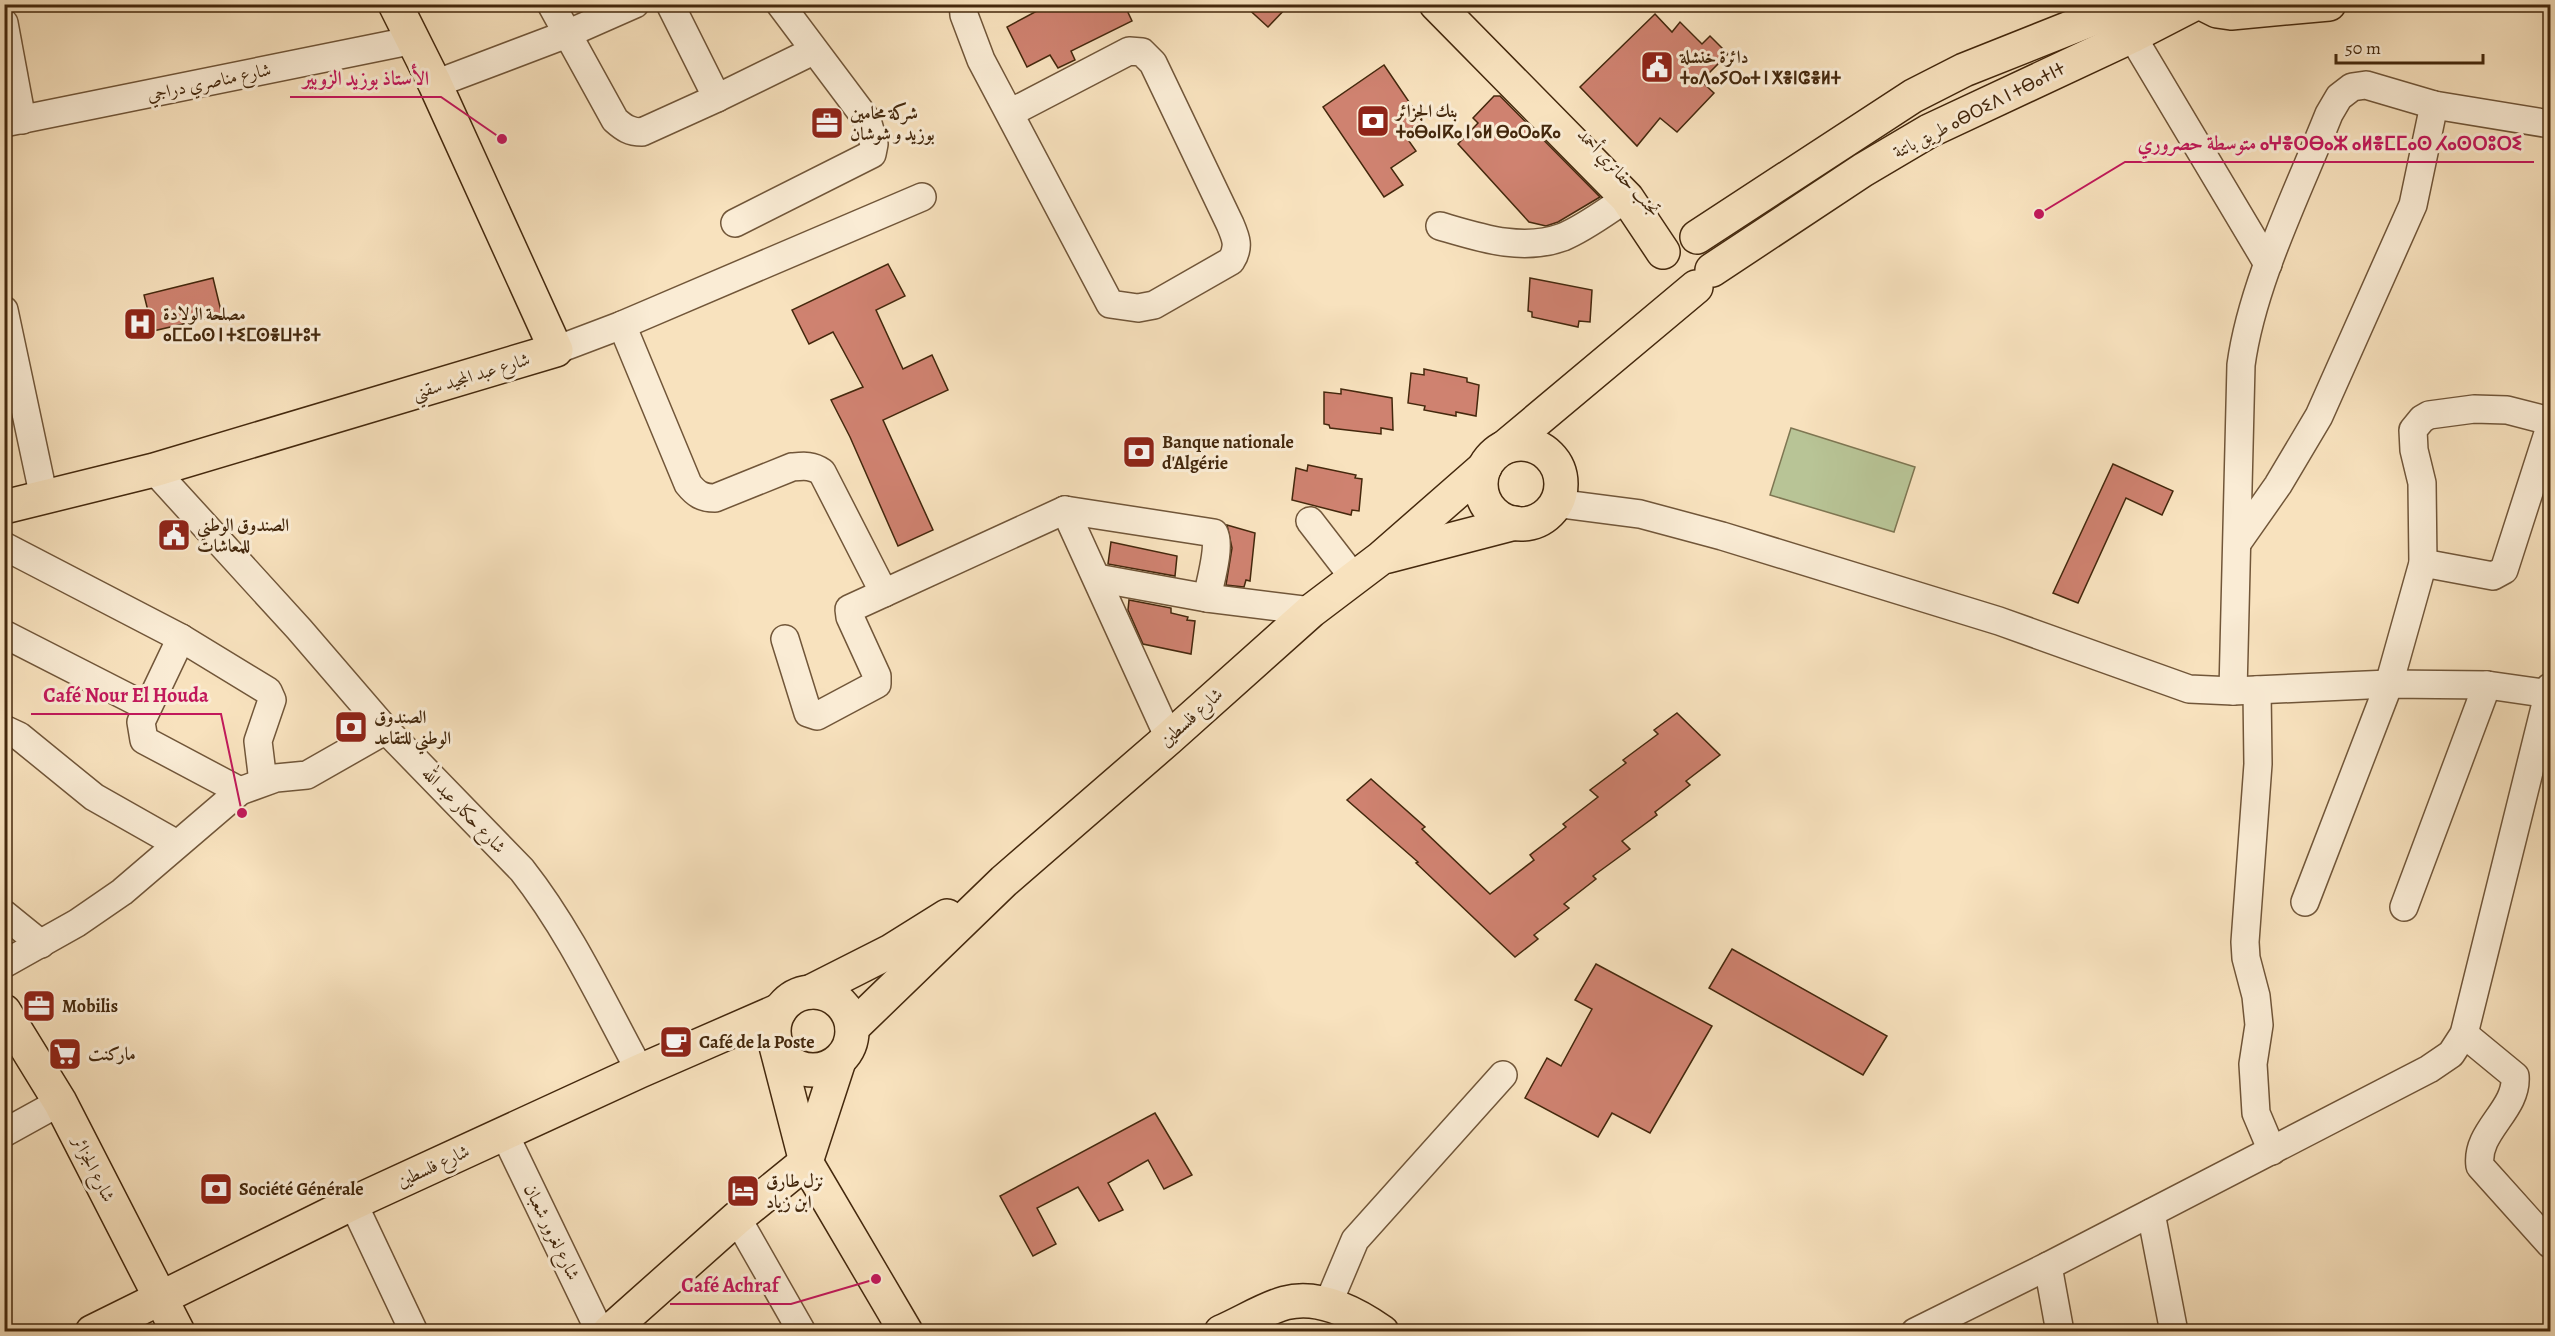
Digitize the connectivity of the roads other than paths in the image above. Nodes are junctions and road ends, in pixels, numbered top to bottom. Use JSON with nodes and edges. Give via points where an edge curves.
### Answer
{"nodes":[{"id":1,"x":395,"y":4,"type":"edge"},
{"id":2,"x":551,"y":4,"type":"edge"},
{"id":3,"x":635,"y":4,"type":"edge"},
{"id":4,"x":670,"y":4,"type":"edge"},
{"id":5,"x":780,"y":4,"type":"edge"},
{"id":6,"x":963,"y":4,"type":"edge"},
{"id":7,"x":1436,"y":4,"type":"edge"},
{"id":8,"x":1460,"y":4,"type":"edge"},
{"id":9,"x":2194,"y":4,"type":"edge"},
{"id":10,"x":2203,"y":4,"type":"edge"},
{"id":11,"x":2330,"y":4,"type":"edge"},
{"id":12,"x":2131,"y":20,"type":"edge"},
{"id":13,"x":4,"y":23,"type":"edge"},
{"id":14,"x":567,"y":34,"type":"junction"},
{"id":15,"x":414,"y":40,"type":"junction"},
{"id":16,"x":813,"y":51,"type":"junction"},
{"id":17,"x":435,"y":84,"type":"junction"},
{"id":18,"x":717,"y":98,"type":"junction"},
{"id":19,"x":2434,"y":105,"type":"junction"},
{"id":20,"x":1010,"y":113,"type":"junction"},
{"id":21,"x":13,"y":122,"type":"edge"},
{"id":22,"x":2550,"y":124,"type":"edge"},
{"id":23,"x":922,"y":197,"type":"dead end"},
{"id":24,"x":1627,"y":198,"type":"junction"},
{"id":25,"x":735,"y":224,"type":"dead end"},
{"id":26,"x":1440,"y":226,"type":"dead end"},
{"id":27,"x":1686,"y":261,"type":"junction"},
{"id":28,"x":2268,"y":264,"type":"junction"},
{"id":29,"x":4,"y":309,"type":"edge"},
{"id":30,"x":622,"y":325,"type":"junction"},
{"id":31,"x":556,"y":351,"type":"junction"},
{"id":32,"x":1565,"y":399,"type":"junction"},
{"id":33,"x":2550,"y":421,"type":"edge"},
{"id":34,"x":2550,"y":427,"type":"edge"},
{"id":35,"x":1495,"y":457,"type":"junction"},
{"id":36,"x":154,"y":470,"type":"junction"},
{"id":37,"x":1557,"y":488,"type":"junction"},
{"id":38,"x":44,"y":498,"type":"junction"},
{"id":39,"x":4,"y":507,"type":"edge"},
{"id":40,"x":1065,"y":510,"type":"junction"},
{"id":41,"x":1310,"y":521,"type":"dead end"},
{"id":42,"x":1515,"y":523,"type":"junction"},
{"id":43,"x":2238,"y":542,"type":"junction"},
{"id":44,"x":4,"y":546,"type":"edge"},
{"id":45,"x":1381,"y":558,"type":"junction"},
{"id":46,"x":2423,"y":563,"type":"junction"},
{"id":47,"x":1097,"y":578,"type":"junction"},
{"id":48,"x":1354,"y":578,"type":"junction"},
{"id":49,"x":884,"y":592,"type":"junction"},
{"id":50,"x":1207,"y":598,"type":"junction"},
{"id":51,"x":1311,"y":611,"type":"junction"},
{"id":52,"x":4,"y":634,"type":"edge"},
{"id":53,"x":181,"y":638,"type":"junction"},
{"id":54,"x":785,"y":639,"type":"dead end"},
{"id":55,"x":2389,"y":684,"type":"junction"},
{"id":56,"x":2487,"y":685,"type":"junction"},
{"id":57,"x":2245,"y":690,"type":"junction"},
{"id":58,"x":2550,"y":692,"type":"edge"},
{"id":59,"x":147,"y":707,"type":"junction"},
{"id":60,"x":4,"y":729,"type":"edge"},
{"id":61,"x":386,"y":730,"type":"junction"},
{"id":62,"x":1169,"y":738,"type":"junction"},
{"id":63,"x":252,"y":787,"type":"junction"},
{"id":64,"x":177,"y":844,"type":"junction"},
{"id":65,"x":1004,"y":881,"type":"junction"},
{"id":66,"x":2306,"y":902,"type":"dead end"},
{"id":67,"x":2404,"y":908,"type":"dead end"},
{"id":68,"x":4,"y":914,"type":"edge"},
{"id":69,"x":41,"y":944,"type":"junction"},
{"id":70,"x":4,"y":964,"type":"edge"},
{"id":71,"x":810,"y":992,"type":"junction"},
{"id":72,"x":780,"y":1010,"type":"junction"},
{"id":73,"x":4,"y":1011,"type":"edge"},
{"id":74,"x":852,"y":1028,"type":"junction"},
{"id":75,"x":2464,"y":1034,"type":"junction"},
{"id":76,"x":776,"y":1046,"type":"junction"},
{"id":77,"x":839,"y":1061,"type":"junction"},
{"id":78,"x":640,"y":1071,"type":"junction"},
{"id":79,"x":1503,"y":1075,"type":"dead end"},
{"id":80,"x":60,"y":1102,"type":"junction"},
{"id":81,"x":4,"y":1133,"type":"edge"},
{"id":82,"x":504,"y":1133,"type":"junction"},
{"id":83,"x":2272,"y":1151,"type":"junction"},
{"id":84,"x":806,"y":1162,"type":"junction"},
{"id":85,"x":353,"y":1203,"type":"junction"},
{"id":86,"x":2151,"y":1213,"type":"junction"},
{"id":87,"x":737,"y":1218,"type":"junction"},
{"id":88,"x":2550,"y":1244,"type":"edge"},
{"id":89,"x":2048,"y":1266,"type":"junction"},
{"id":90,"x":161,"y":1299,"type":"junction"},
{"id":91,"x":1328,"y":1304,"type":"junction"},
{"id":92,"x":92,"y":1332,"type":"edge"},
{"id":93,"x":178,"y":1332,"type":"edge"},
{"id":94,"x":414,"y":1332,"type":"edge"},
{"id":95,"x":600,"y":1332,"type":"edge"},
{"id":96,"x":609,"y":1332,"type":"edge"},
{"id":97,"x":802,"y":1332,"type":"edge"},
{"id":98,"x":906,"y":1332,"type":"edge"},
{"id":99,"x":1221,"y":1332,"type":"edge"},
{"id":100,"x":1382,"y":1332,"type":"edge"},
{"id":101,"x":1915,"y":1332,"type":"edge"},
{"id":102,"x":2060,"y":1332,"type":"edge"},
{"id":103,"x":2174,"y":1332,"type":"edge"}],
"edges":[{"from":1,"to":15,"type":"main road"},
{"from":2,"to":14,"type":"street"},
{"from":3,"to":14,"type":"street"},
{"from":4,"to":18,"type":"street"},
{"from":5,"to":16,"type":"street"},
{"from":6,"to":20,"type":"street","via":[[981,60]]},
{"from":7,"to":24,"type":"main road","name":"تجنب حفاتري أحمد"},
{"from":8,"to":27,"type":"main road","name":"تجنب حفاتري أحمد"},
{"from":9,"to":12,"type":"main road","name":"طريق باتنة ⴰⴱⵔⵉⴷ ⵏ ⵜⴱⴰⵜⵏⵜ"},
{"from":10,"to":11,"type":"main road","via":[[2232,13]]},
{"from":12,"to":27,"type":"main road","name":"طريق باتنة ⴰⴱⵔⵉⴷ ⵏ ⵜⴱⴰⵜⵏⵜ","via":[[1964,70],[1913,96]]},
{"from":12,"to":28,"type":"street"},
{"from":13,"to":21,"type":"street"},
{"from":14,"to":17,"type":"street"},
{"from":14,"to":18,"type":"street","via":[[615,120],[628,130],[642,132]]},
{"from":15,"to":17,"type":"main road"},
{"from":15,"to":21,"type":"street","name":"شارع مناصري دراجي"},
{"from":16,"to":18,"type":"street"},
{"from":16,"to":25,"type":"street","via":[[867,120],[874,144],[872,154]]},
{"from":17,"to":31,"type":"main road"},
{"from":19,"to":22,"type":"street"},
{"from":19,"to":28,"type":"street","via":[[2366,85],[2352,87],[2339,97]]},
{"from":19,"to":43,"type":"street","via":[[2413,206],[2319,416]]},
{"from":20,"to":20,"type":"street","via":[[1110,304],[1138,308],[1154,305],[1231,261],[1235,255],[1237,242],[1230,224],[1153,63],[1142,52],[1129,51]]},
{"from":23,"to":30,"type":"street","name":"شارع عبد المجيد سقني"},
{"from":24,"to":26,"type":"street","via":[[1564,236],[1532,245]]},
{"from":24,"to":27,"type":"main road","name":"تجنب حفاتري أحمد"},
{"from":27,"to":32,"type":"main road","name":"شارع فلسطين","via":[[1631,340]]},
{"from":28,"to":43,"type":"street","via":[[2241,365]]},
{"from":29,"to":38,"type":"street"},
{"from":30,"to":31,"type":"street","name":"شارع عبد المجيد سقني"},
{"from":30,"to":49,"type":"street","via":[[688,484],[706,498],[715,498],[792,467],[815,468],[822,472]]},
{"from":31,"to":36,"type":"main road","name":"شارع عبد المجيد سقني"},
{"from":32,"to":35,"type":"main road","name":"شارع فلسطين"},
{"from":32,"to":37,"type":"main road"},
{"from":33,"to":46,"type":"street","via":[[2507,410],[2474,409],[2428,415],[2415,426],[2414,450],[2422,483]]},
{"from":34,"to":46,"type":"street","via":[[2505,570],[2493,576]]},
{"from":35,"to":37,"type":"main road","via":[[1516,444],[1538,448],[1548,454]]},
{"from":35,"to":42,"type":"main road","via":[[1481,478],[1481,491],[1493,513]]},
{"from":35,"to":45,"type":"main road","name":"شارع فلسطين"},
{"from":36,"to":38,"type":"main road","name":"شارع عبد المجيد سقني"},
{"from":36,"to":61,"type":"street","name":"شارع حكار عبد الله"},
{"from":37,"to":42,"type":"main road","via":[[1548,513]]},
{"from":37,"to":57,"type":"street","via":[[2000,621],[2189,689]]},
{"from":38,"to":39,"type":"main road","name":"شارع عبد المجيد سقني"},
{"from":40,"to":47,"type":"street"},
{"from":40,"to":49,"type":"street"},
{"from":40,"to":50,"type":"street","via":[[1214,533]]},
{"from":41,"to":48,"type":"street"},
{"from":42,"to":45,"type":"main road"},
{"from":43,"to":57,"type":"street"},
{"from":44,"to":53,"type":"street"},
{"from":45,"to":48,"type":"main road","name":"شارع فلسطين"},
{"from":46,"to":55,"type":"street"},
{"from":47,"to":50,"type":"street"},
{"from":47,"to":62,"type":"street"},
{"from":48,"to":51,"type":"main road","name":"شارع فلسطين"},
{"from":49,"to":54,"type":"street","via":[[849,609],[877,684],[817,716],[808,713]]},
{"from":50,"to":51,"type":"street"},
{"from":51,"to":62,"type":"main road","name":"شارع فلسطين"},
{"from":52,"to":59,"type":"street"},
{"from":53,"to":59,"type":"street"},
{"from":53,"to":63,"type":"street","via":[[272,696],[257,748]]},
{"from":55,"to":56,"type":"street"},
{"from":55,"to":57,"type":"street"},
{"from":55,"to":66,"type":"street"},
{"from":56,"to":58,"type":"street"},
{"from":56,"to":67,"type":"street"},
{"from":57,"to":83,"type":"street","via":[[2258,764],[2245,942],[2259,1025],[2253,1064],[2256,1113]]},
{"from":58,"to":75,"type":"street"},
{"from":59,"to":63,"type":"street","via":[[141,722],[144,740]]},
{"from":60,"to":64,"type":"street","via":[[19,736],[94,797]]},
{"from":61,"to":63,"type":"street","via":[[307,775],[276,778]]},
{"from":61,"to":78,"type":"street","name":"شارع حكار عبد الله","via":[[538,890]]},
{"from":62,"to":65,"type":"main road","name":"شارع فلسطين"},
{"from":63,"to":64,"type":"street"},
{"from":64,"to":69,"type":"street","via":[[122,892]]},
{"from":65,"to":71,"type":"main road","name":"شارع فلسطين","via":[[891,951]]},
{"from":65,"to":74,"type":"main road","name":"شارع فلسطين"},
{"from":68,"to":69,"type":"street"},
{"from":69,"to":70,"type":"street"},
{"from":71,"to":72,"type":"main road","via":[[798,994]]},
{"from":71,"to":74,"type":"main road","via":[[834,998],[849,1016]]},
{"from":72,"to":76,"type":"main road","via":[[775,1022]]},
{"from":72,"to":78,"type":"main road","name":"شارع فلسطين"},
{"from":73,"to":80,"type":"main road","name":"شارع الجزائر"},
{"from":74,"to":77,"type":"main road","via":[[852,1040]]},
{"from":75,"to":83,"type":"street","via":[[2451,1054],[2428,1070]]},
{"from":75,"to":88,"type":"street","via":[[2515,1076],[2516,1084],[2484,1141],[2478,1156],[2480,1166]]},
{"from":76,"to":77,"type":"main road","via":[[792,1065],[804,1070],[829,1068]]},
{"from":76,"to":84,"type":"main road"},
{"from":77,"to":84,"type":"main road"},
{"from":78,"to":82,"type":"main road","name":"شارع فلسطين"},
{"from":79,"to":91,"type":"street","via":[[1355,1240]]},
{"from":80,"to":81,"type":"street"},
{"from":80,"to":90,"type":"main road","name":"شارع الجزائر"},
{"from":82,"to":85,"type":"main road","name":"شارع فلسطين"},
{"from":82,"to":95,"type":"street","name":"شارع لغرور شعبان"},
{"from":83,"to":86,"type":"street"},
{"from":84,"to":87,"type":"main road"},
{"from":84,"to":98,"type":"main road"},
{"from":85,"to":90,"type":"main road","name":"شارع فلسطين"},
{"from":85,"to":94,"type":"street"},
{"from":86,"to":89,"type":"street"},
{"from":86,"to":103,"type":"street"},
{"from":87,"to":96,"type":"main road"},
{"from":87,"to":97,"type":"street"},
{"from":89,"to":101,"type":"street"},
{"from":89,"to":102,"type":"street"},
{"from":90,"to":92,"type":"main road","name":"شارع فلسطين"},
{"from":90,"to":93,"type":"main road","name":"شارع الجزائر"},
{"from":91,"to":99,"type":"main road","via":[[1309,1300],[1286,1303]]},
{"from":91,"to":100,"type":"main road"}]}
